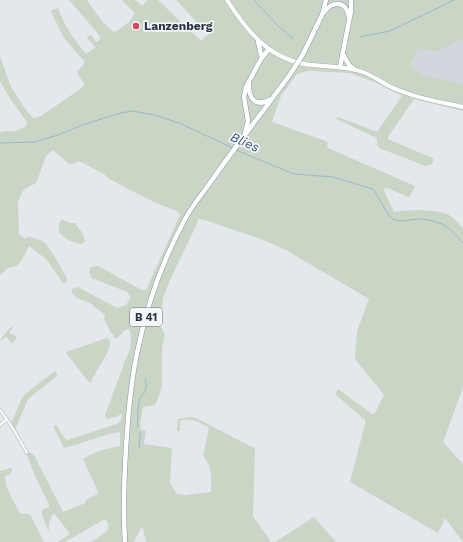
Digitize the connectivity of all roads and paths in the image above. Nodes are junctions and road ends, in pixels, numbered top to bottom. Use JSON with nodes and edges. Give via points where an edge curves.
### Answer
{"nodes":[{"id":1,"x":227,"y":0,"type":"edge"},
{"id":2,"x":326,"y":0,"type":"edge"},
{"id":3,"x":351,"y":0,"type":"edge"},
{"id":4,"x":322,"y":14,"type":"junction"},
{"id":5,"x":349,"y":19,"type":"junction"},
{"id":6,"x":258,"y":41,"type":"junction"},
{"id":7,"x":268,"y":48,"type":"junction"},
{"id":8,"x":344,"y":54,"type":"junction"},
{"id":9,"x":261,"y":57,"type":"junction"},
{"id":10,"x":341,"y":67,"type":"junction"},
{"id":11,"x":355,"y":70,"type":"junction"},
{"id":12,"x":249,"y":83,"type":"junction"},
{"id":13,"x":274,"y":97,"type":"junction"},
{"id":14,"x":463,"y":107,"type":"edge"},
{"id":15,"x":244,"y":136,"type":"junction"},
{"id":16,"x":0,"y":410,"type":"edge"},
{"id":17,"x":7,"y":419,"type":"junction"},
{"id":18,"x":0,"y":425,"type":"edge"},
{"id":19,"x":27,"y":453,"type":"dead end"},
{"id":20,"x":125,"y":542,"type":"edge"}],
"edges":[{"from":1,"to":6,"type":"main road"},
{"from":2,"to":4,"type":"highway","number":"B 41"},
{"from":3,"to":5,"type":"highway","via":[[352,11]]},
{"from":4,"to":5,"type":"highway","via":[[332,4],[338,4],[344,6]]},
{"from":4,"to":13,"type":"highway","number":"B 41","bridge":true,"via":[[303,54]]},
{"from":5,"to":8,"type":"highway"},
{"from":6,"to":7,"type":"main road"},
{"from":6,"to":9,"type":"highway"},
{"from":7,"to":9,"type":"highway"},
{"from":7,"to":10,"type":"main road","via":[[297,63]]},
{"from":8,"to":10,"type":"highway"},
{"from":8,"to":11,"type":"highway"},
{"from":9,"to":12,"type":"highway"},
{"from":10,"to":11,"type":"main road"},
{"from":11,"to":14,"type":"main road","via":[[371,75],[407,94]]},
{"from":12,"to":13,"type":"highway","via":[[251,97],[258,102]]},
{"from":12,"to":15,"type":"highway","via":[[244,97],[248,121]]},
{"from":13,"to":15,"type":"highway","number":"B 41"},
{"from":15,"to":20,"type":"highway","number":"B 41","via":[[186,218],[162,268],[144,322],[136,359],[126,440]]},
{"from":16,"to":17,"type":"street"},
{"from":17,"to":18,"type":"street"},
{"from":17,"to":19,"type":"street"}]}
